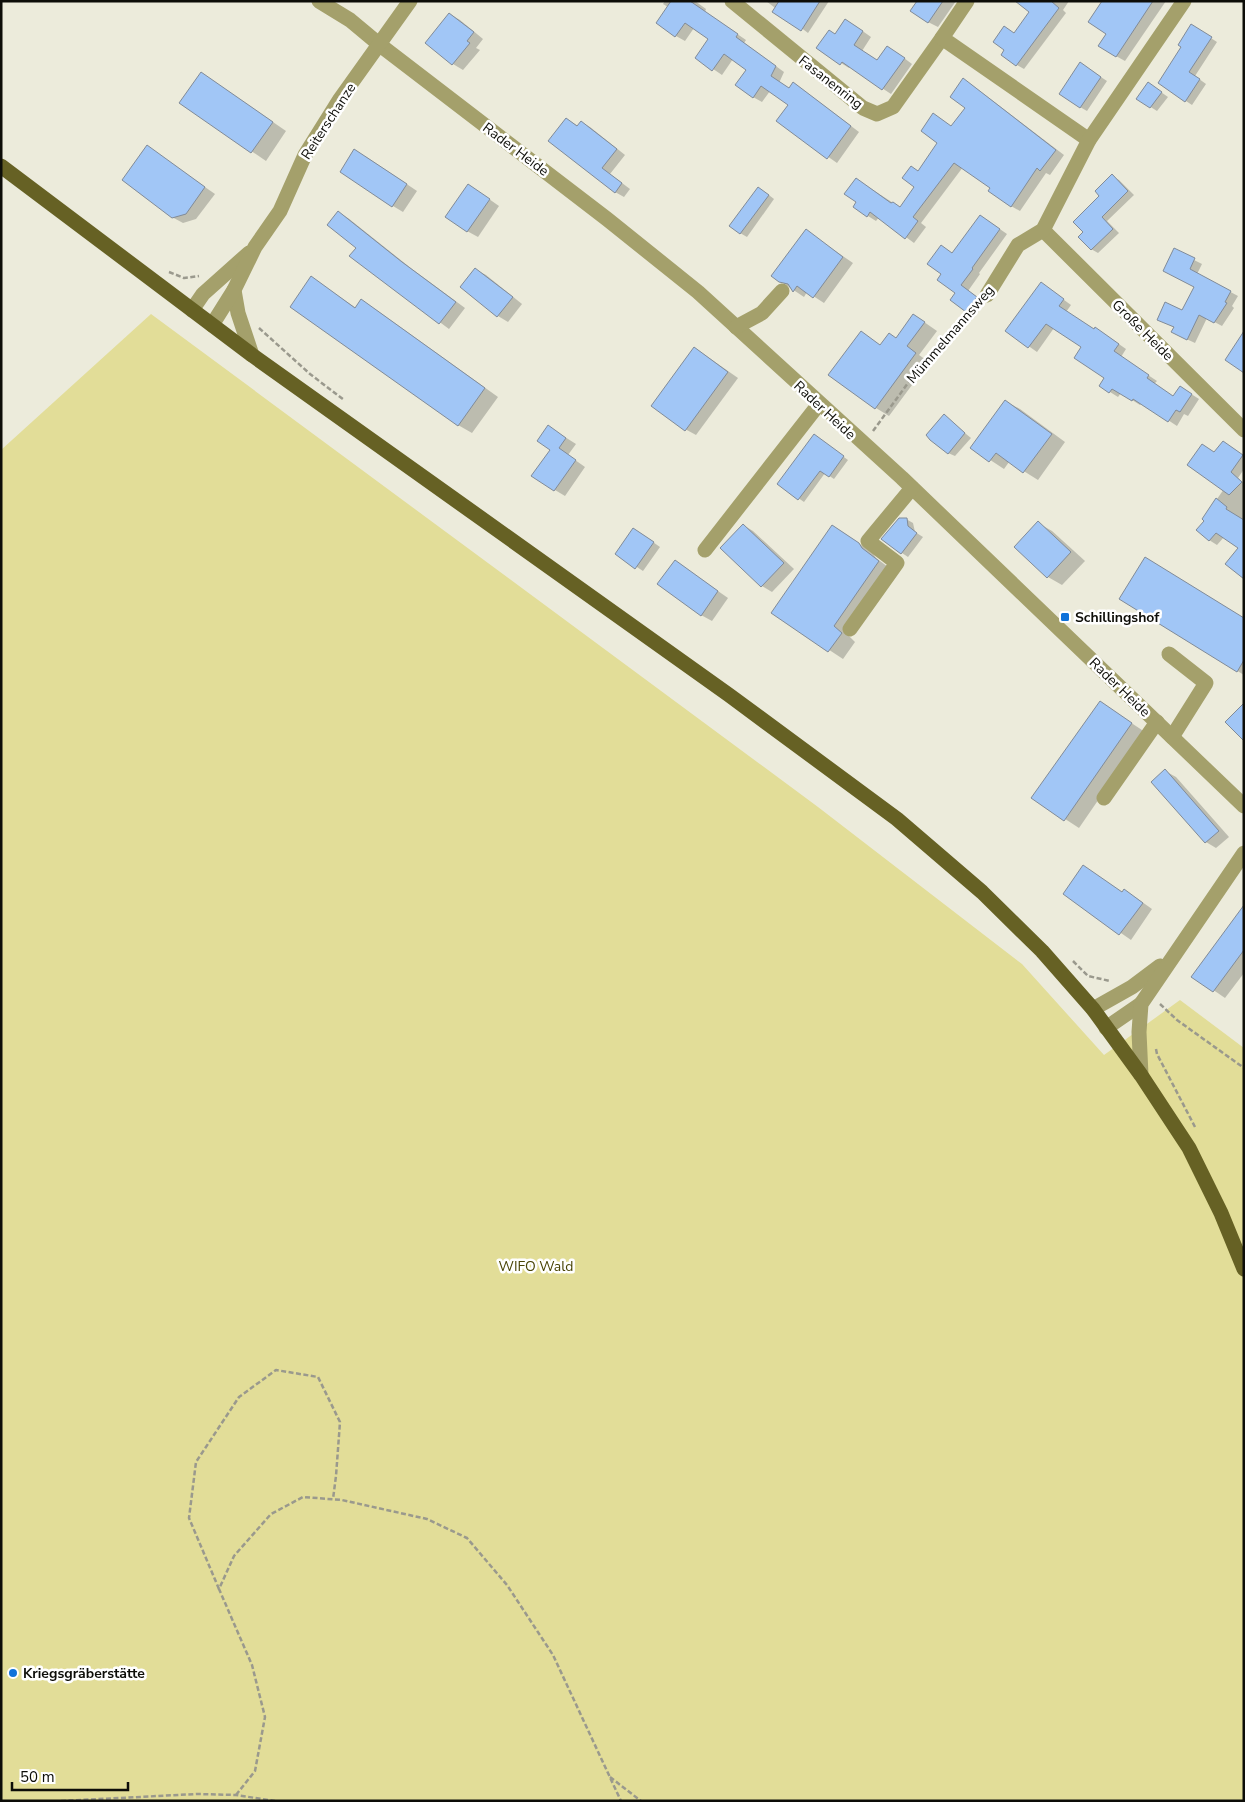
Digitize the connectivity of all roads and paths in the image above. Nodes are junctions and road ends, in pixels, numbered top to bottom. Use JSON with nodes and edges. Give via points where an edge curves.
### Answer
{"nodes":[{"id":1,"x":319,"y":1,"type":"edge"},
{"id":2,"x":410,"y":1,"type":"edge"},
{"id":3,"x":732,"y":1,"type":"edge"},
{"id":4,"x":967,"y":1,"type":"edge"},
{"id":5,"x":1184,"y":1,"type":"edge"},
{"id":6,"x":942,"y":38,"type":"junction"},
{"id":7,"x":380,"y":45,"type":"junction"},
{"id":8,"x":1089,"y":140,"type":"junction"},
{"id":9,"x":1,"y":166,"type":"edge"},
{"id":10,"x":1043,"y":230,"type":"junction"},
{"id":11,"x":255,"y":247,"type":"junction"},
{"id":12,"x":234,"y":290,"type":"junction"},
{"id":13,"x":782,"y":291,"type":"dead end"},
{"id":14,"x":987,"y":295,"type":"joint"},
{"id":15,"x":192,"y":310,"type":"junction"},
{"id":16,"x":212,"y":325,"type":"junction"},
{"id":17,"x":736,"y":327,"type":"junction"},
{"id":18,"x":252,"y":354,"type":"junction"},
{"id":19,"x":819,"y":404,"type":"junction"},
{"id":20,"x":1244,"y":430,"type":"edge"},
{"id":21,"x":863,"y":444,"type":"junction"},
{"id":22,"x":912,"y":488,"type":"junction"},
{"id":23,"x":705,"y":550,"type":"dead end"},
{"id":24,"x":850,"y":629,"type":"dead end"},
{"id":25,"x":1169,"y":654,"type":"dead end"},
{"id":26,"x":1157,"y":722,"type":"junction"},
{"id":27,"x":1172,"y":737,"type":"junction"},
{"id":28,"x":1104,"y":798,"type":"dead end"},
{"id":29,"x":1244,"y":806,"type":"edge"},
{"id":30,"x":1244,"y":853,"type":"edge"},
{"id":31,"x":1170,"y":960,"type":"junction"},
{"id":32,"x":1160,"y":1003,"type":"dead end"},
{"id":33,"x":1141,"y":1004,"type":"junction"},
{"id":34,"x":1093,"y":1009,"type":"junction"},
{"id":35,"x":1106,"y":1028,"type":"junction"},
{"id":36,"x":1156,"y":1046,"type":"dead end"},
{"id":37,"x":1244,"y":1068,"type":"edge"},
{"id":38,"x":1141,"y":1075,"type":"junction"},
{"id":39,"x":1196,"y":1128,"type":"dead end"},
{"id":40,"x":1244,"y":1269,"type":"edge"},
{"id":41,"x":332,"y":1499,"type":"junction"},
{"id":42,"x":219,"y":1589,"type":"junction"},
{"id":43,"x":610,"y":1777,"type":"junction"},
{"id":44,"x":236,"y":1795,"type":"junction"},
{"id":45,"x":122,"y":1800,"type":"edge"},
{"id":46,"x":61,"y":1801,"type":"edge"},
{"id":47,"x":275,"y":1801,"type":"edge"},
{"id":48,"x":621,"y":1801,"type":"edge"},
{"id":49,"x":641,"y":1801,"type":"edge"}],
"edges":[{"from":1,"to":7,"type":"street","name":"Rader Heide","via":[[350,20]]},
{"from":2,"to":7,"type":"street","name":"Reiterschanze"},
{"from":3,"to":6,"type":"street","name":"Fasanenring","via":[[863,108],[877,114],[893,107]]},
{"from":4,"to":6,"type":"street","name":"Fasanenring"},
{"from":5,"to":8,"type":"street"},
{"from":6,"to":8,"type":"street"},
{"from":7,"to":11,"type":"street","name":"Reiterschanze","via":[[310,147],[280,211]]},
{"from":7,"to":17,"type":"street","name":"Rader Heide","via":[[608,219]]},
{"from":8,"to":10,"type":"street"},
{"from":9,"to":15,"type":"main road"},
{"from":10,"to":14,"type":"street","name":"Mümmelmannsweg","via":[[1018,245]]},
{"from":10,"to":20,"type":"street","name":"Große Heide"},
{"from":11,"to":12,"type":"street","name":"Reiterschanze"},
{"from":11,"to":15,"type":"street","name":"Reiterschanze","via":[[203,294]]},
{"from":12,"to":16,"type":"street","name":"Reiterschanze"},
{"from":12,"to":18,"type":"street"},
{"from":13,"to":17,"type":"street","via":[[762,313]]},
{"from":14,"to":21,"type":"path","name":"Mümmelmannsweg","via":[[919,368]]},
{"from":15,"to":16,"type":"main road"},
{"from":16,"to":18,"type":"main road"},
{"from":17,"to":19,"type":"street","name":"Rader Heide"},
{"from":18,"to":34,"type":"main road","via":[[729,695],[897,820],[989,899],[1042,951]]},
{"from":19,"to":21,"type":"street","name":"Rader Heide"},
{"from":19,"to":23,"type":"street"},
{"from":21,"to":22,"type":"street","name":"Rader Heide"},
{"from":22,"to":24,"type":"street","via":[[868,541],[897,563]]},
{"from":22,"to":26,"type":"street","name":"Rader Heide"},
{"from":25,"to":27,"type":"street","via":[[1206,683]]},
{"from":26,"to":27,"type":"street","name":"Rader Heide"},
{"from":26,"to":28,"type":"street"},
{"from":27,"to":29,"type":"street","name":"Rader Heide"},
{"from":30,"to":31,"type":"street"},
{"from":31,"to":33,"type":"street"},
{"from":31,"to":34,"type":"street"},
{"from":32,"to":37,"type":"path","via":[[1177,1020]]},
{"from":33,"to":35,"type":"street"},
{"from":33,"to":38,"type":"street"},
{"from":34,"to":35,"type":"main road"},
{"from":35,"to":38,"type":"main road"},
{"from":36,"to":39,"type":"path","via":[[1157,1054]]},
{"from":38,"to":40,"type":"main road","via":[[1188,1148],[1222,1213]]},
{"from":41,"to":42,"type":"path","via":[[302,1496],[271,1514],[234,1556]]},
{"from":41,"to":42,"type":"path","via":[[340,1422],[318,1377],[276,1370],[239,1397],[196,1462],[189,1518]]},
{"from":41,"to":43,"type":"path","via":[[427,1519],[467,1538],[507,1585],[553,1655]]},
{"from":42,"to":44,"type":"path","via":[[252,1665],[265,1717],[255,1771]]},
{"from":43,"to":48,"type":"path"},
{"from":43,"to":49,"type":"path"},
{"from":44,"to":45,"type":"path","via":[[197,1794]]},
{"from":44,"to":47,"type":"path"},
{"from":45,"to":46,"type":"path"}]}
